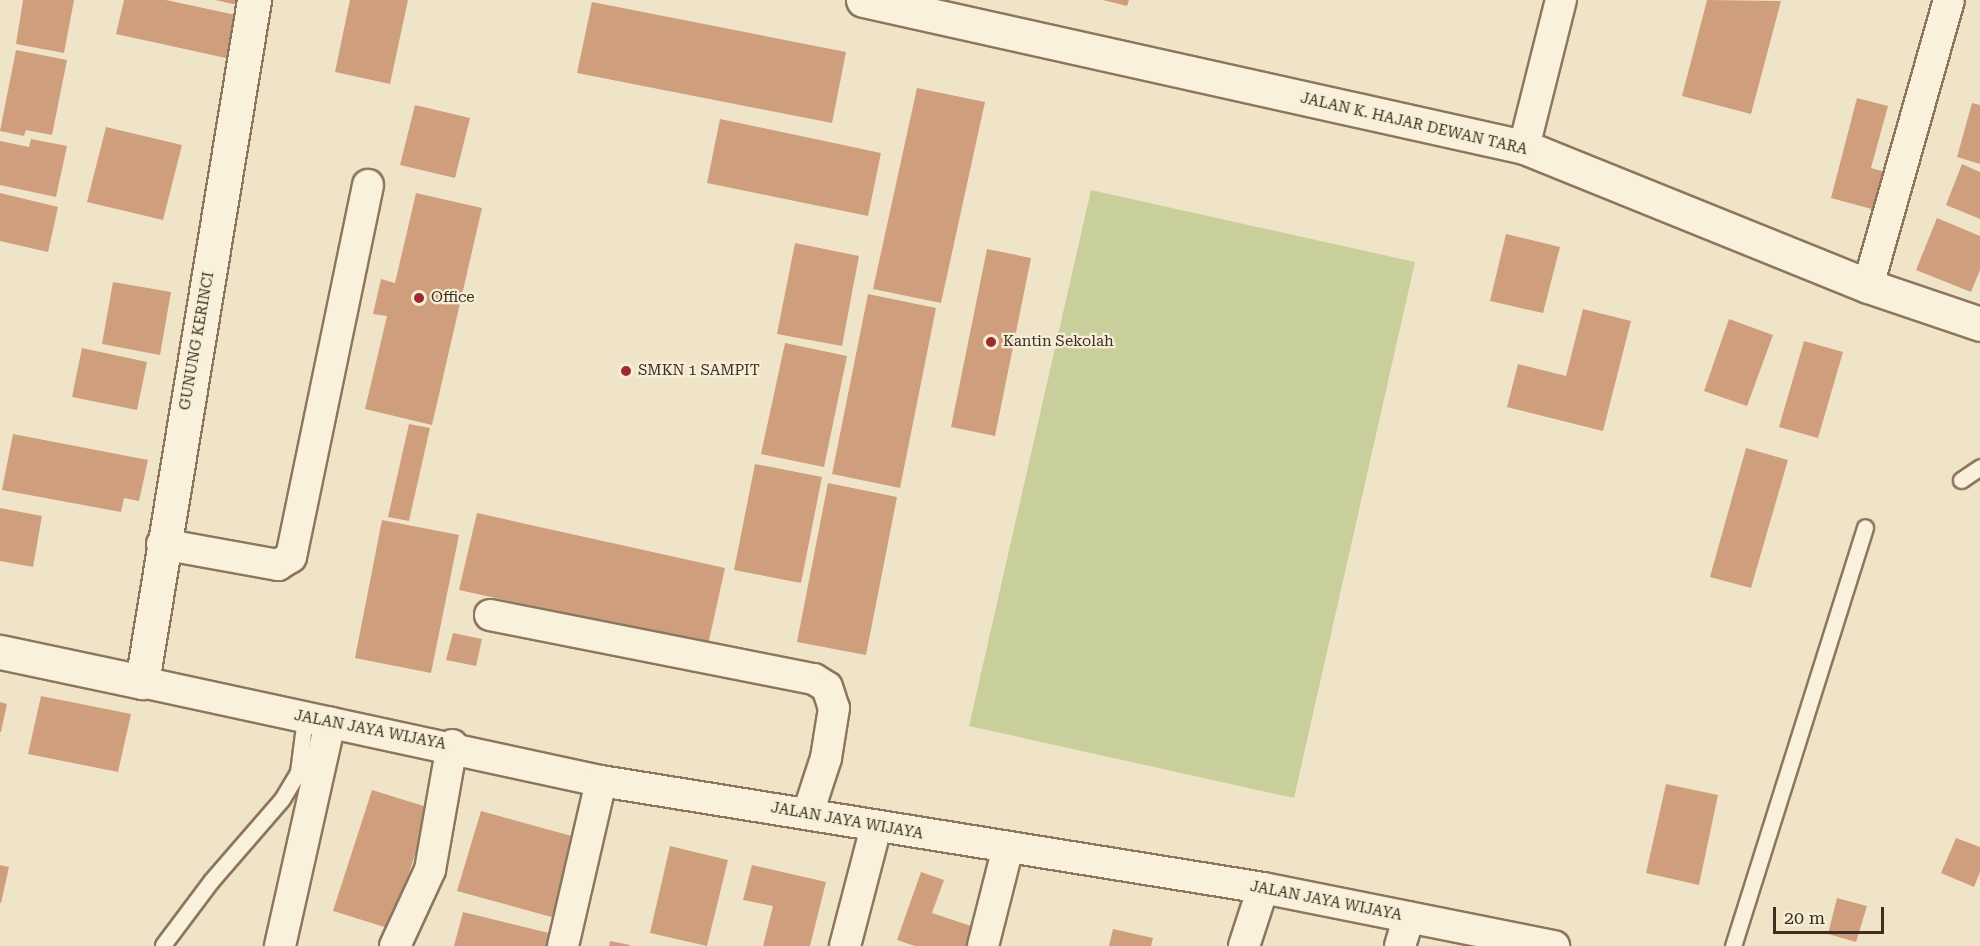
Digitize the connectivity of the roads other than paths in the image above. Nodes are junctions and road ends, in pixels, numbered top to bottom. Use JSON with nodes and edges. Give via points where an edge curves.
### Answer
{"nodes":[{"id":1,"x":254,"y":0,"type":"edge"},
{"id":2,"x":863,"y":0,"type":"edge"},
{"id":3,"x":1562,"y":0,"type":"edge"},
{"id":4,"x":1949,"y":0,"type":"edge"},
{"id":5,"x":1524,"y":147,"type":"junction"},
{"id":6,"x":368,"y":185,"type":"dead end"},
{"id":7,"x":1869,"y":286,"type":"junction"},
{"id":8,"x":1980,"y":324,"type":"edge"},
{"id":9,"x":1980,"y":467,"type":"edge"},
{"id":10,"x":1961,"y":480,"type":"dead end"},
{"id":11,"x":1865,"y":526,"type":"dead end"},
{"id":12,"x":162,"y":544,"type":"junction"},
{"id":13,"x":490,"y":615,"type":"dead end"},
{"id":14,"x":0,"y":652,"type":"edge"},
{"id":15,"x":142,"y":682,"type":"junction"},
{"id":16,"x":317,"y":720,"type":"junction"},
{"id":17,"x":452,"y":746,"type":"junction"},
{"id":18,"x":601,"y":781,"type":"junction"},
{"id":19,"x":808,"y":813,"type":"junction"},
{"id":20,"x":876,"y":828,"type":"junction"},
{"id":21,"x":1008,"y":847,"type":"junction"},
{"id":22,"x":1263,"y":888,"type":"junction"},
{"id":23,"x":1409,"y":917,"type":"junction"},
{"id":24,"x":163,"y":945,"type":"edge"},
{"id":25,"x":280,"y":946,"type":"edge"},
{"id":26,"x":395,"y":946,"type":"edge"},
{"id":27,"x":563,"y":946,"type":"edge"},
{"id":28,"x":845,"y":946,"type":"edge"},
{"id":29,"x":982,"y":946,"type":"edge"},
{"id":30,"x":1244,"y":946,"type":"edge"},
{"id":31,"x":1400,"y":946,"type":"edge"},
{"id":32,"x":1554,"y":946,"type":"edge"},
{"id":33,"x":1733,"y":946,"type":"edge"}],
"edges":[{"from":1,"to":12,"type":"street","name":"GUNUNG KERINCI"},
{"from":2,"to":5,"type":"street","name":"JALAN K. HAJAR DEWAN TARA"},
{"from":3,"to":5,"type":"street"},
{"from":4,"to":7,"type":"street"},
{"from":5,"to":7,"type":"street","name":"JALAN K. HAJAR DEWAN TARA"},
{"from":6,"to":12,"type":"street","via":[[291,557],[278,565]]},
{"from":7,"to":8,"type":"street","name":"JALAN K. HAJAR DEWAN TARA"},
{"from":9,"to":10,"type":"lane"},
{"from":11,"to":33,"type":"lane"},
{"from":12,"to":15,"type":"street","name":"GUNUNG KERINCI"},
{"from":13,"to":19,"type":"street","via":[[814,679],[827,687],[834,708],[826,758]]},
{"from":14,"to":15,"type":"street"},
{"from":15,"to":16,"type":"street","name":"JALAN JAYA WIJAYA"},
{"from":16,"to":17,"type":"street","name":"JALAN JAYA WIJAYA"},
{"from":16,"to":24,"type":"lane","via":[[298,772],[282,799],[211,881]]},
{"from":16,"to":25,"type":"street"},
{"from":17,"to":18,"type":"street","name":"JALAN JAYA WIJAYA"},
{"from":17,"to":26,"type":"street","via":[[429,870]]},
{"from":18,"to":19,"type":"street","name":"JALAN JAYA WIJAYA"},
{"from":18,"to":27,"type":"street"},
{"from":19,"to":20,"type":"street","name":"JALAN JAYA WIJAYA"},
{"from":20,"to":21,"type":"street","name":"JALAN JAYA WIJAYA"},
{"from":20,"to":28,"type":"street"},
{"from":21,"to":22,"type":"street","name":"JALAN JAYA WIJAYA"},
{"from":21,"to":29,"type":"street"},
{"from":22,"to":23,"type":"street","name":"JALAN JAYA WIJAYA"},
{"from":22,"to":30,"type":"street"},
{"from":23,"to":31,"type":"street"},
{"from":23,"to":32,"type":"street","name":"JALAN JAYA WIJAYA"}]}
